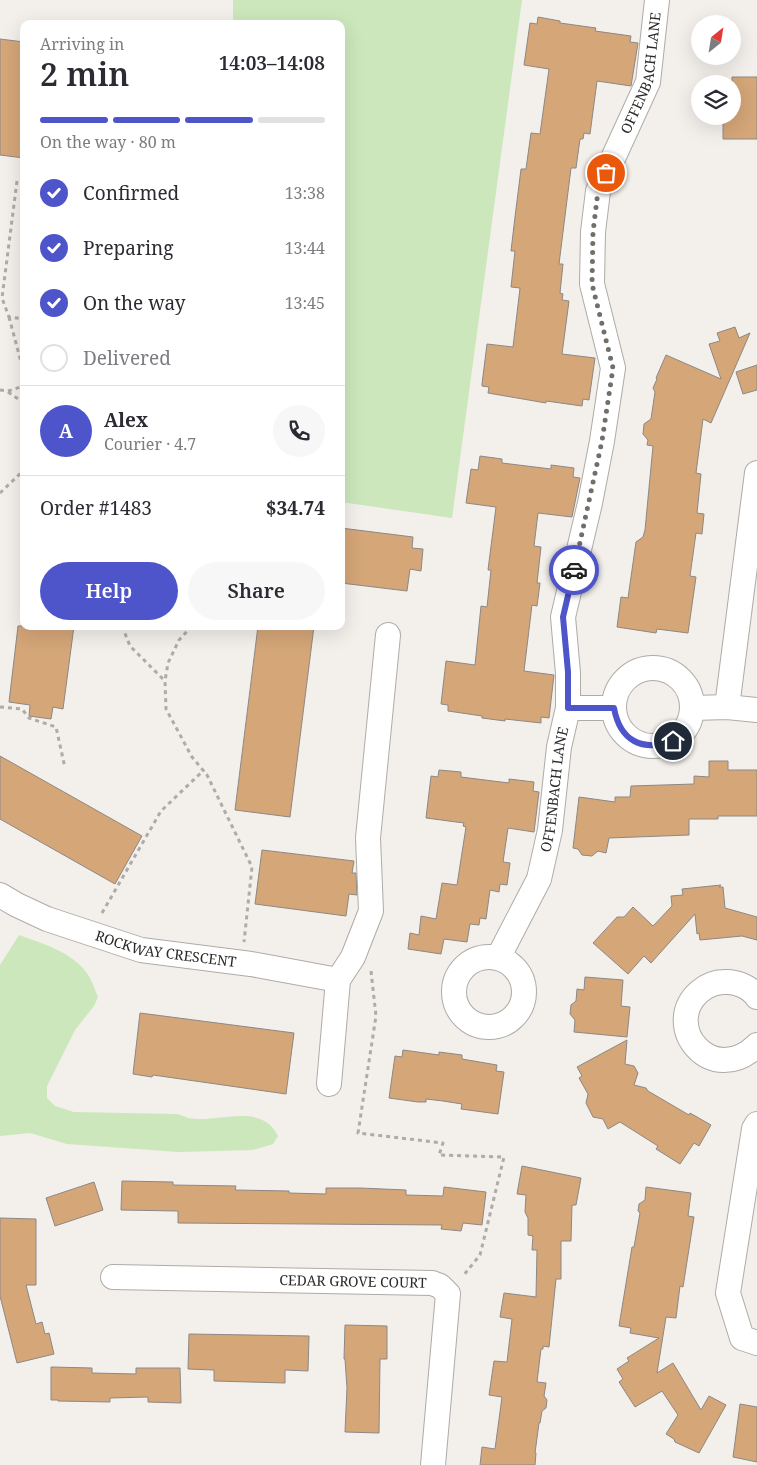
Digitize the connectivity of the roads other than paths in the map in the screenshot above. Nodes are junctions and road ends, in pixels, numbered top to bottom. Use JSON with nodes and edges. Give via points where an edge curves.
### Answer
{"nodes":[{"id":1,"x":658,"y":0,"type":"edge"},
{"id":2,"x":757,"y":472,"type":"edge"},
{"id":3,"x":388,"y":635,"type":"dead end"},
{"id":4,"x":727,"y":707,"type":"junction"},
{"id":5,"x":568,"y":708,"type":"junction"},
{"id":6,"x":614,"y":708,"type":"junction"},
{"id":7,"x":693,"y":708,"type":"junction"},
{"id":8,"x":757,"y":710,"type":"edge"},
{"id":9,"x":0,"y":895,"type":"edge"},
{"id":10,"x":498,"y":958,"type":"dead end"},
{"id":11,"x":338,"y":980,"type":"junction"},
{"id":12,"x":757,"y":998,"type":"edge"},
{"id":13,"x":753,"y":1057,"type":"edge"},
{"id":14,"x":329,"y":1084,"type":"dead end"},
{"id":15,"x":757,"y":1124,"type":"edge"},
{"id":16,"x":113,"y":1277,"type":"dead end"},
{"id":17,"x":757,"y":1343,"type":"edge"},
{"id":18,"x":432,"y":1465,"type":"edge"}],
"edges":[{"from":1,"to":5,"type":"street","name":"OFFENBACH LANE","via":[[648,82],[598,191],[592,284],[613,368],[590,503],[563,617]]},
{"from":2,"to":4,"type":"street"},
{"from":3,"to":11,"type":"street","via":[[368,838],[371,911],[353,957]]},
{"from":4,"to":7,"type":"street"},
{"from":4,"to":8,"type":"street"},
{"from":5,"to":6,"type":"street"},
{"from":5,"to":10,"type":"street","name":"OFFENBACH LANE","via":[[559,747],[550,830],[539,879]]},
{"from":6,"to":7,"type":"street","via":[[616,721],[623,733],[634,742],[647,746],[660,746],[684,732]]},
{"from":6,"to":7,"type":"street","via":[[621,684],[630,675],[653,668],[676,675],[685,684]]},
{"from":9,"to":11,"type":"street","name":"ROCKWAY CRESCENT","via":[[47,919],[141,950]]},
{"from":11,"to":14,"type":"street"},
{"from":12,"to":13,"type":"street","via":[[744,986],[731,981],[717,982],[694,996],[686,1022],[688,1036],[706,1056],[719,1060]]},
{"from":15,"to":17,"type":"street","via":[[728,1293],[742,1338]]},
{"from":16,"to":18,"type":"street","name":"CEDAR GROVE COURT","via":[[432,1283],[440,1286],[448,1294]]}]}
